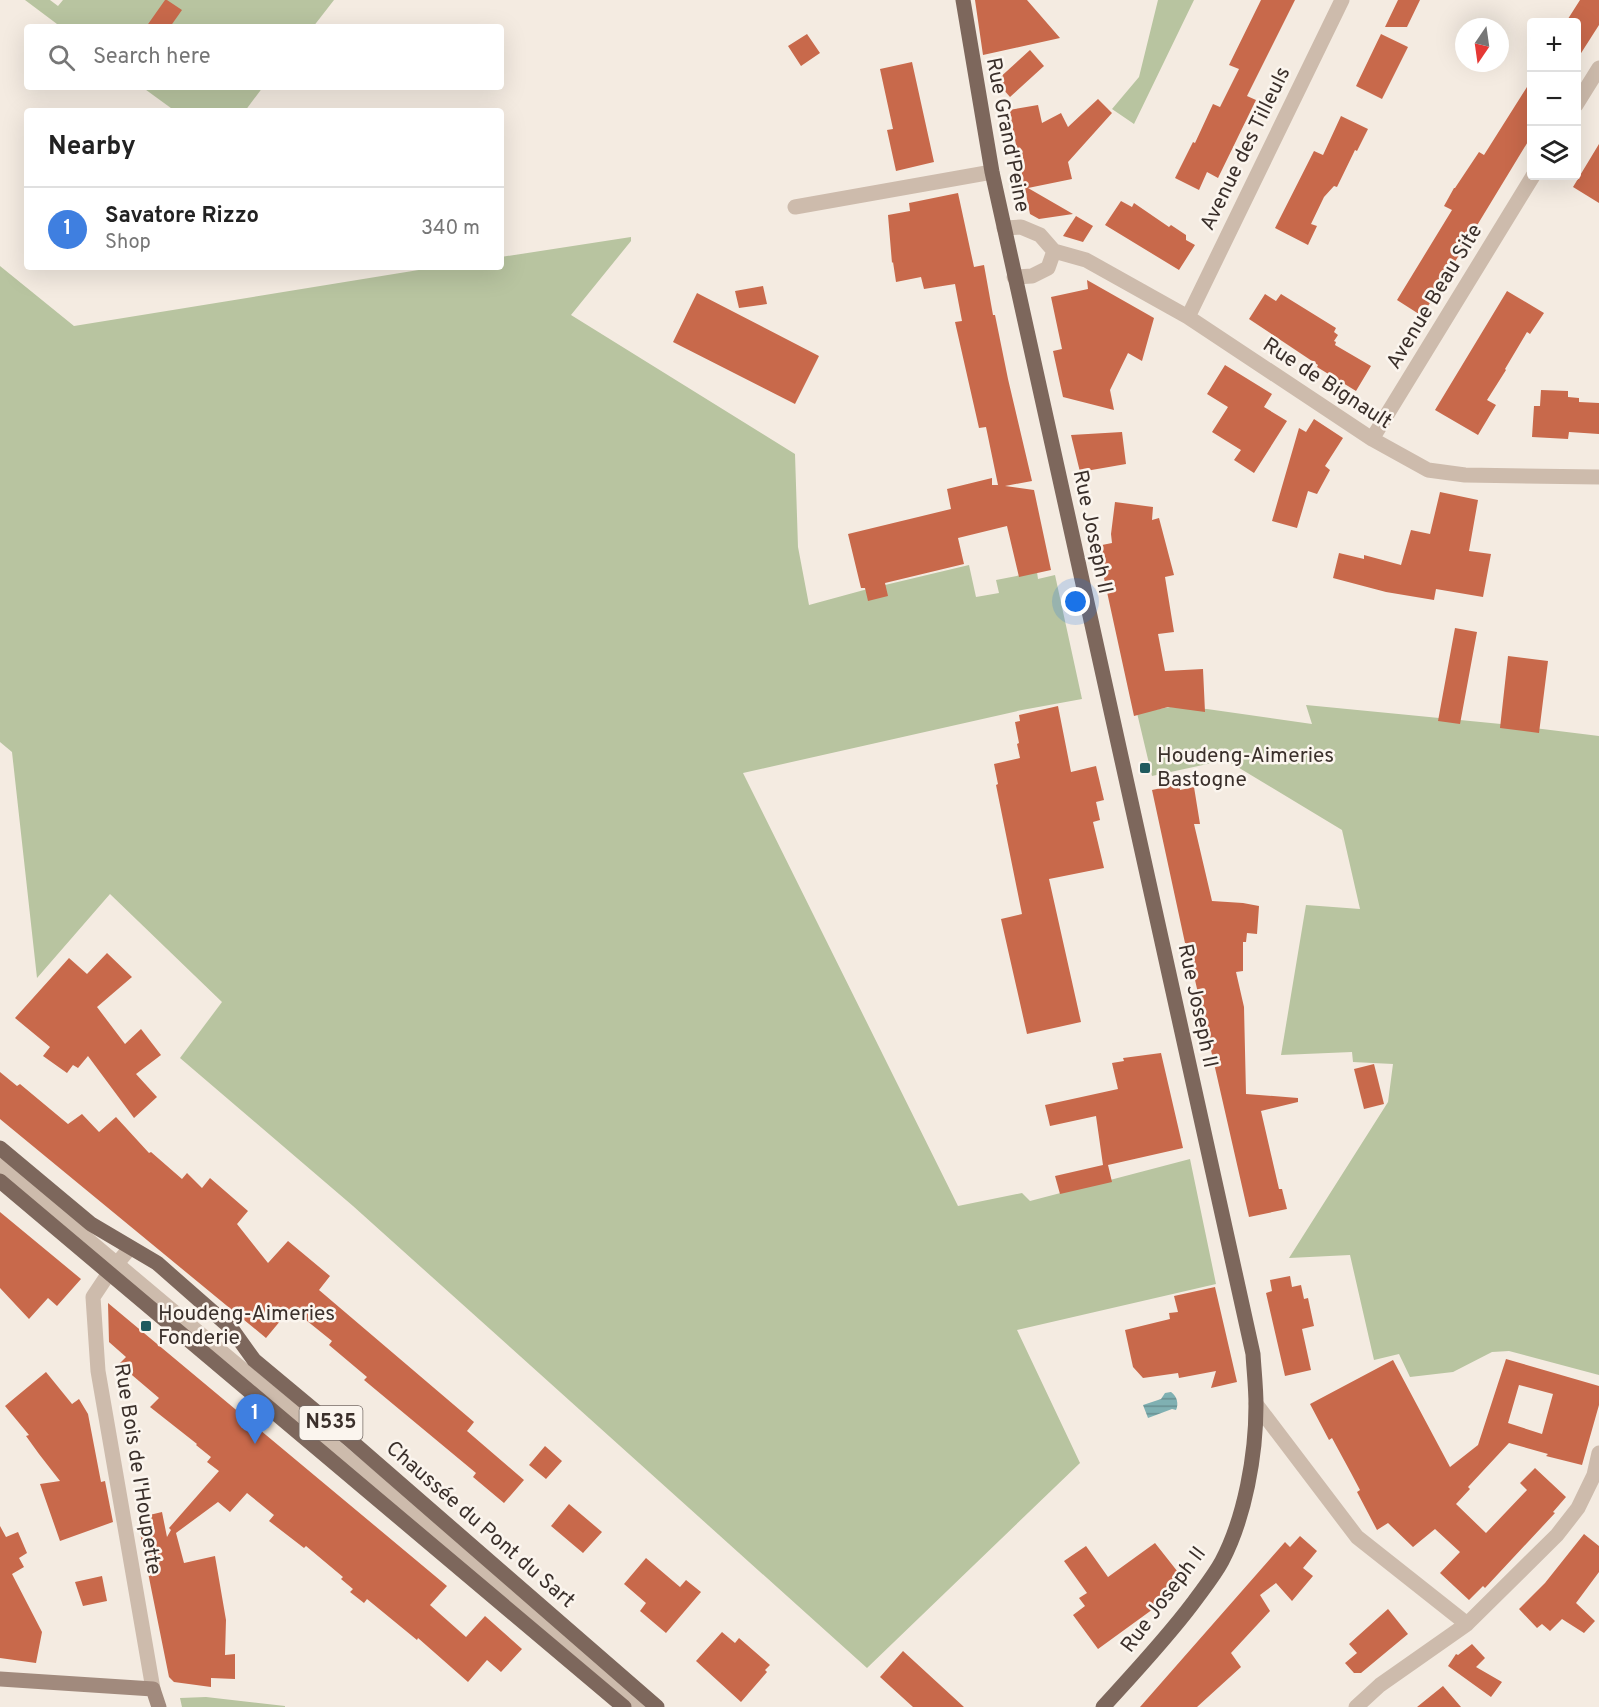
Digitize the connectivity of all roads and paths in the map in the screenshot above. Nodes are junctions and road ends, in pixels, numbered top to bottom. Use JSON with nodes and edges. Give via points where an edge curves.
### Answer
{"nodes":[{"id":1,"x":963,"y":0,"type":"edge"},
{"id":2,"x":1342,"y":0,"type":"edge"},
{"id":3,"x":1599,"y":68,"type":"edge"},
{"id":4,"x":1581,"y":97,"type":"edge"},
{"id":5,"x":992,"y":172,"type":"junction"},
{"id":6,"x":1531,"y":180,"type":"edge"},
{"id":7,"x":795,"y":207,"type":"dead end"},
{"id":8,"x":1004,"y":228,"type":"junction"},
{"id":9,"x":1054,"y":251,"type":"junction"},
{"id":10,"x":1014,"y":277,"type":"junction"},
{"id":11,"x":1188,"y":317,"type":"junction"},
{"id":12,"x":1372,"y":439,"type":"junction"},
{"id":13,"x":1599,"y":477,"type":"edge"},
{"id":14,"x":0,"y":1148,"type":"edge"},
{"id":15,"x":0,"y":1165,"type":"edge"},
{"id":16,"x":0,"y":1181,"type":"edge"},
{"id":17,"x":130,"y":1248,"type":"junction"},
{"id":18,"x":113,"y":1269,"type":"junction"},
{"id":19,"x":1256,"y":1404,"type":"junction"},
{"id":20,"x":1599,"y":1453,"type":"edge"},
{"id":21,"x":1467,"y":1624,"type":"junction"},
{"id":22,"x":0,"y":1679,"type":"edge"},
{"id":23,"x":153,"y":1689,"type":"junction"},
{"id":24,"x":159,"y":1707,"type":"edge"},
{"id":25,"x":624,"y":1707,"type":"edge"},
{"id":26,"x":642,"y":1707,"type":"edge"},
{"id":27,"x":657,"y":1707,"type":"edge"},
{"id":28,"x":1103,"y":1707,"type":"edge"},
{"id":29,"x":1356,"y":1707,"type":"edge"}],
"edges":[{"from":1,"to":5,"type":"main road","name":"Rue Grand'Peine"},
{"from":2,"to":11,"type":"street","name":"Avenue des Tilleuls"},
{"from":3,"to":4,"type":"street"},
{"from":5,"to":7,"type":"street"},
{"from":5,"to":8,"type":"main road","name":"Rue Grand'Peine"},
{"from":6,"to":12,"type":"street","name":"Avenue Beau Site"},
{"from":8,"to":9,"type":"street","name":"Rue de Bignault","via":[[1021,228],[1040,235]]},
{"from":8,"to":10,"type":"main road","name":"Rue Grand'Peine"},
{"from":9,"to":10,"type":"street","via":[[1048,268],[1032,276]]},
{"from":9,"to":11,"type":"street","name":"Rue de Bignault","via":[[1086,260]]},
{"from":10,"to":19,"type":"main road","name":"Rue Joseph II","via":[[1253,1354]]},
{"from":11,"to":12,"type":"street","name":"Rue de Bignault"},
{"from":12,"to":13,"type":"street","name":"Rue de Bignault","via":[[1428,470],[1465,475]]},
{"from":14,"to":17,"type":"main road","name":"Chaussée du Pont du Sart","number":"N535","via":[[91,1224]]},
{"from":15,"to":18,"type":"lane"},
{"from":16,"to":18,"type":"main road","number":"N535"},
{"from":17,"to":18,"type":"street","name":"Rue Bois de l'Houpette"},
{"from":17,"to":27,"type":"main road","name":"Chaussée du Pont du Sart","number":"N535","via":[[157,1263],[223,1320],[255,1360]]},
{"from":18,"to":23,"type":"street","name":"Rue Bois de l'Houpette","via":[[93,1297],[98,1371]]},
{"from":18,"to":25,"type":"main road","number":"N535"},
{"from":18,"to":26,"type":"lane"},
{"from":19,"to":21,"type":"street","via":[[1357,1537]]},
{"from":19,"to":28,"type":"main road","name":"Rue Joseph II","via":[[1243,1504],[1222,1561],[1171,1633]]},
{"from":20,"to":21,"type":"street","via":[[1594,1475],[1578,1508],[1557,1535]]},
{"from":21,"to":29,"type":"street","via":[[1380,1685]]},
{"from":22,"to":23,"type":"street"},
{"from":23,"to":24,"type":"street","name":"Rue Bois de l'Houpette"}]}
